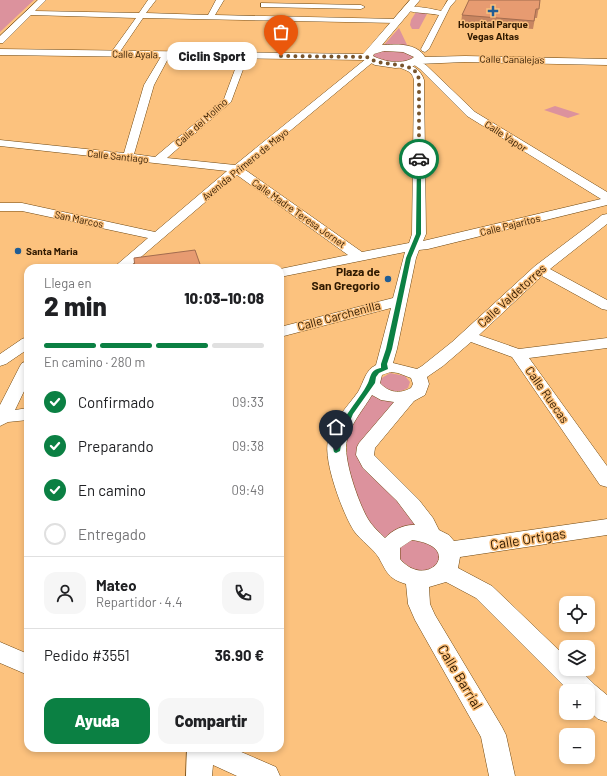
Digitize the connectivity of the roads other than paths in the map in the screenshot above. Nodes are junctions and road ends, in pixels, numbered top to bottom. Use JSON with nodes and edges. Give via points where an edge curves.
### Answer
{"nodes":[{"id":1,"x":42,"y":0,"type":"edge"},
{"id":2,"x":152,"y":0,"type":"edge"},
{"id":3,"x":220,"y":0,"type":"edge"},
{"id":4,"x":420,"y":0,"type":"edge"},
{"id":5,"x":265,"y":3,"type":"edge"},
{"id":6,"x":412,"y":6,"type":"edge"},
{"id":7,"x":361,"y":7,"type":"dead end"},
{"id":8,"x":447,"y":7,"type":"edge"},
{"id":9,"x":28,"y":13,"type":"junction"},
{"id":10,"x":141,"y":15,"type":"junction"},
{"id":11,"x":210,"y":17,"type":"junction"},
{"id":12,"x":259,"y":18,"type":"junction"},
{"id":13,"x":401,"y":24,"type":"junction"},
{"id":14,"x":0,"y":41,"type":"edge"},
{"id":15,"x":0,"y":52,"type":"edge"},
{"id":16,"x":114,"y":54,"type":"junction"},
{"id":17,"x":166,"y":55,"type":"junction"},
{"id":18,"x":420,"y":55,"type":"junction"},
{"id":19,"x":244,"y":56,"type":"junction"},
{"id":20,"x":366,"y":58,"type":"junction"},
{"id":21,"x":607,"y":62,"type":"edge"},
{"id":22,"x":400,"y":64,"type":"junction"},
{"id":23,"x":435,"y":79,"type":"junction"},
{"id":24,"x":419,"y":80,"type":"junction"},
{"id":25,"x":0,"y":143,"type":"edge"},
{"id":26,"x":128,"y":157,"type":"junction"},
{"id":27,"x":158,"y":160,"type":"junction"},
{"id":28,"x":237,"y":169,"type":"junction"},
{"id":29,"x":605,"y":202,"type":"edge"},
{"id":30,"x":0,"y":207,"type":"edge"},
{"id":31,"x":603,"y":225,"type":"edge"},
{"id":32,"x":157,"y":236,"type":"junction"},
{"id":33,"x":411,"y":252,"type":"junction"},
{"id":34,"x":360,"y":257,"type":"junction"},
{"id":35,"x":125,"y":264,"type":"edge"},
{"id":36,"x":540,"y":269,"type":"junction"},
{"id":37,"x":284,"y":272,"type":"edge"},
{"id":38,"x":399,"y":302,"type":"junction"},
{"id":39,"x":607,"y":306,"type":"edge"},
{"id":40,"x":284,"y":331,"type":"edge"},
{"id":41,"x":468,"y":336,"type":"junction"},
{"id":42,"x":607,"y":343,"type":"edge"},
{"id":43,"x":24,"y":345,"type":"edge"},
{"id":44,"x":518,"y":354,"type":"junction"},
{"id":45,"x":0,"y":360,"type":"edge"},
{"id":46,"x":24,"y":374,"type":"edge"},
{"id":47,"x":378,"y":374,"type":"junction"},
{"id":48,"x":420,"y":380,"type":"junction"},
{"id":49,"x":408,"y":397,"type":"junction"},
{"id":50,"x":24,"y":415,"type":"edge"},
{"id":51,"x":1,"y":418,"type":"edge"},
{"id":52,"x":607,"y":480,"type":"edge"},
{"id":53,"x":607,"y":527,"type":"edge"},
{"id":54,"x":431,"y":534,"type":"junction"},
{"id":55,"x":388,"y":554,"type":"junction"},
{"id":56,"x":448,"y":560,"type":"junction"},
{"id":57,"x":417,"y":579,"type":"junction"},
{"id":58,"x":0,"y":652,"type":"edge"},
{"id":59,"x":24,"y":663,"type":"edge"},
{"id":60,"x":578,"y":684,"type":"edge"},
{"id":61,"x":595,"y":700,"type":"edge"},
{"id":62,"x":607,"y":711,"type":"edge"},
{"id":63,"x":201,"y":752,"type":"edge"},
{"id":64,"x":210,"y":752,"type":"edge"},
{"id":65,"x":199,"y":776,"type":"edge"},
{"id":66,"x":267,"y":776,"type":"edge"},
{"id":67,"x":502,"y":776,"type":"edge"}],
"edges":[{"from":1,"to":9,"type":"street"},
{"from":2,"to":10,"type":"street"},
{"from":3,"to":11,"type":"street"},
{"from":4,"to":6,"type":"main road"},
{"from":5,"to":7,"type":"street"},
{"from":5,"to":12,"type":"street"},
{"from":6,"to":8,"type":"street","via":[[428,10]]},
{"from":6,"to":13,"type":"main road"},
{"from":8,"to":18,"type":"street"},
{"from":9,"to":10,"type":"street"},
{"from":9,"to":14,"type":"street"},
{"from":10,"to":11,"type":"street"},
{"from":10,"to":16,"type":"street"},
{"from":11,"to":12,"type":"street"},
{"from":12,"to":13,"type":"street"},
{"from":13,"to":20,"type":"main road"},
{"from":15,"to":16,"type":"main road","name":"Calle Ayala"},
{"from":16,"to":17,"type":"main road","name":"Calle Ayala"},
{"from":17,"to":19,"type":"main road","name":"Calle Ayala"},
{"from":17,"to":26,"type":"street","via":[[149,85]]},
{"from":18,"to":20,"type":"main road","via":[[391,48]]},
{"from":18,"to":21,"type":"main road","name":"Calle Canalejas","via":[[450,59]]},
{"from":18,"to":22,"type":"main road"},
{"from":18,"to":23,"type":"street","name":"Calle Vapor"},
{"from":19,"to":20,"type":"main road","name":"Calle Ayala"},
{"from":19,"to":27,"type":"street","name":"Calle del Molino","via":[[228,100]]},
{"from":20,"to":22,"type":"main road","via":[[385,64]]},
{"from":20,"to":28,"type":"street","name":"Avenida Primero de Mayo","via":[[308,112]]},
{"from":22,"to":24,"type":"street","via":[[412,68]]},
{"from":23,"to":24,"type":"street"},
{"from":23,"to":29,"type":"street","name":"Calle Vapor","via":[[471,114]]},
{"from":24,"to":33,"type":"street","via":[[419,234]]},
{"from":25,"to":26,"type":"street","name":"Calle Santiago"},
{"from":26,"to":27,"type":"street","name":"Calle Santiago"},
{"from":27,"to":28,"type":"street","name":"Calle Santiago"},
{"from":28,"to":32,"type":"street","name":"Avenida Primero de Mayo"},
{"from":28,"to":34,"type":"street","name":"Calle Madre Teresa Jornet"},
{"from":29,"to":33,"type":"street","name":"Calle Pajaritos","via":[[428,245]]},
{"from":30,"to":32,"type":"street","name":"San Marcos","via":[[22,207]]},
{"from":31,"to":36,"type":"street","name":"Calle Valdetorres"},
{"from":32,"to":35,"type":"street","name":"Avenida Primero de Mayo"},
{"from":33,"to":34,"type":"street","via":[[391,250]]},
{"from":33,"to":38,"type":"street"},
{"from":34,"to":37,"type":"street"},
{"from":36,"to":39,"type":"street"},
{"from":36,"to":41,"type":"street","name":"Calle Valdetorres"},
{"from":38,"to":40,"type":"street","name":"Calle Carchenilla"},
{"from":38,"to":47,"type":"street","via":[[389,349]]},
{"from":41,"to":44,"type":"street","name":"Calle Ruecas"},
{"from":41,"to":48,"type":"street","name":"Calle Valdetorres"},
{"from":42,"to":44,"type":"street"},
{"from":43,"to":45,"type":"street"},
{"from":44,"to":52,"type":"street","name":"Calle Ruecas"},
{"from":46,"to":51,"type":"street"},
{"from":47,"to":48,"type":"street","via":[[401,368]]},
{"from":47,"to":49,"type":"street","via":[[376,390],[393,398]]},
{"from":47,"to":55,"type":"street","via":[[350,414],[338,440],[336,451],[338,465],[360,524]]},
{"from":48,"to":49,"type":"street","name":"Calle Valdetorres","via":[[419,391]]},
{"from":49,"to":54,"type":"street","name":"Calle Valdetorres","via":[[366,447],[365,455],[416,510]]},
{"from":50,"to":51,"type":"street"},
{"from":53,"to":56,"type":"street","name":"Calle Ortigas","via":[[478,548]]},
{"from":54,"to":55,"type":"street","via":[[411,532],[401,535],[389,546]]},
{"from":54,"to":56,"type":"street","via":[[445,544]]},
{"from":55,"to":57,"type":"street","via":[[390,561],[400,572]]},
{"from":56,"to":57,"type":"street","via":[[433,578]]},
{"from":56,"to":60,"type":"street"},
{"from":57,"to":67,"type":"street","name":"Calle Barrial","via":[[419,604],[493,735]]},
{"from":58,"to":59,"type":"street"},
{"from":61,"to":62,"type":"street"},
{"from":63,"to":65,"type":"street"},
{"from":64,"to":66,"type":"street"}]}
